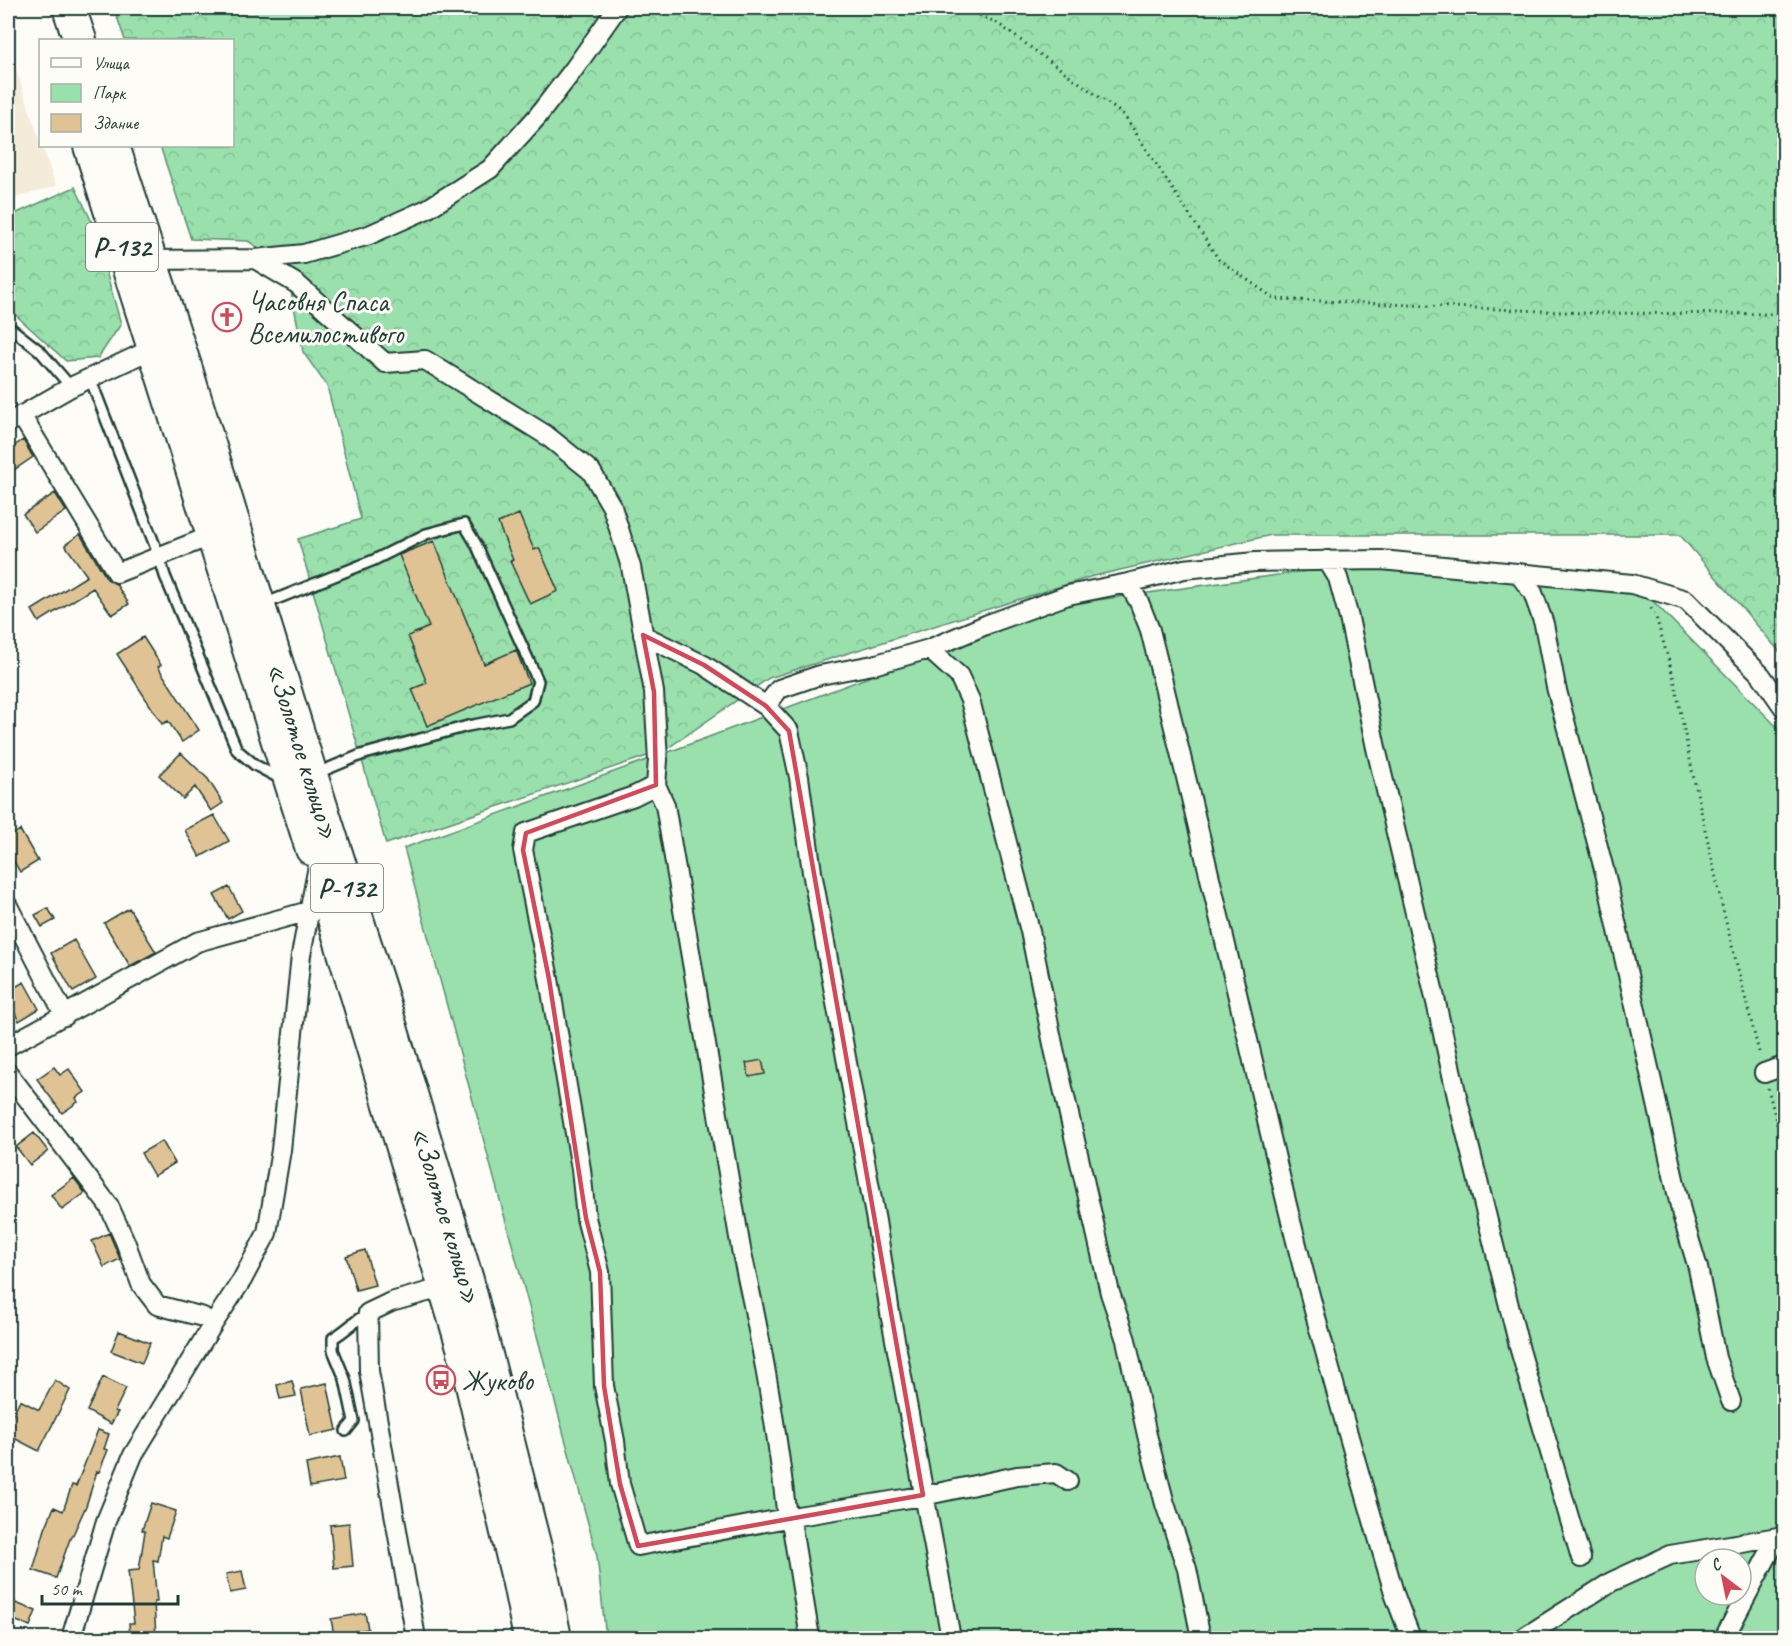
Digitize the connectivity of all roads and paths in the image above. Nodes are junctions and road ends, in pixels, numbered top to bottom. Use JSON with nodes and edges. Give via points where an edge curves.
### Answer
{"nodes":[{"id":1,"x":47,"y":8,"type":"edge"},
{"id":2,"x":69,"y":8,"type":"edge"},
{"id":3,"x":617,"y":8,"type":"edge"},
{"id":4,"x":963,"y":8,"type":"edge"},
{"id":5,"x":57,"y":39,"type":"edge"},
{"id":6,"x":80,"y":39,"type":"edge"},
{"id":7,"x":90,"y":147,"type":"edge"},
{"id":8,"x":113,"y":147,"type":"edge"},
{"id":9,"x":255,"y":259,"type":"junction"},
{"id":10,"x":150,"y":260,"type":"junction"},
{"id":11,"x":1785,"y":314,"type":"edge"},
{"id":12,"x":8,"y":326,"type":"edge"},
{"id":13,"x":154,"y":348,"type":"junction"},
{"id":14,"x":90,"y":378,"type":"junction"},
{"id":15,"x":71,"y":387,"type":"junction"},
{"id":16,"x":14,"y":419,"type":"edge"},
{"id":17,"x":213,"y":535,"type":"junction"},
{"id":18,"x":159,"y":556,"type":"junction"},
{"id":19,"x":1327,"y":561,"type":"junction"},
{"id":20,"x":1518,"y":573,"type":"junction"},
{"id":21,"x":1128,"y":583,"type":"junction"},
{"id":22,"x":1638,"y":586,"type":"junction"},
{"id":23,"x":259,"y":606,"type":"junction"},
{"id":24,"x":643,"y":635,"type":"junction"},
{"id":25,"x":929,"y":649,"type":"junction"},
{"id":26,"x":766,"y":706,"type":"junction"},
{"id":27,"x":1785,"y":708,"type":"edge"},
{"id":28,"x":301,"y":780,"type":"junction"},
{"id":29,"x":656,"y":785,"type":"junction"},
{"id":30,"x":331,"y":838,"type":"junction"},
{"id":31,"x":318,"y":866,"type":"junction"},
{"id":32,"x":8,"y":906,"type":"edge"},
{"id":33,"x":309,"y":911,"type":"junction"},
{"id":34,"x":65,"y":1016,"type":"junction"},
{"id":35,"x":8,"y":1046,"type":"edge"},
{"id":36,"x":1785,"y":1066,"type":"edge"},
{"id":37,"x":8,"y":1073,"type":"edge"},
{"id":38,"x":1764,"y":1073,"type":"junction"},
{"id":39,"x":1785,"y":1154,"type":"edge"},
{"id":40,"x":445,"y":1287,"type":"junction"},
{"id":41,"x":368,"y":1313,"type":"junction"},
{"id":42,"x":213,"y":1324,"type":"junction"},
{"id":43,"x":1731,"y":1401,"type":"dead end"},
{"id":44,"x":346,"y":1431,"type":"dead end"},
{"id":45,"x":1068,"y":1481,"type":"dead end"},
{"id":46,"x":923,"y":1495,"type":"junction"},
{"id":47,"x":787,"y":1518,"type":"junction"},
{"id":48,"x":1781,"y":1537,"type":"edge"},
{"id":49,"x":1581,"y":1558,"type":"dead end"},
{"id":50,"x":71,"y":1638,"type":"edge"},
{"id":51,"x":417,"y":1638,"type":"edge"},
{"id":52,"x":530,"y":1638,"type":"edge"},
{"id":53,"x":555,"y":1638,"type":"edge"},
{"id":54,"x":810,"y":1638,"type":"edge"},
{"id":55,"x":951,"y":1638,"type":"edge"},
{"id":56,"x":1201,"y":1638,"type":"edge"},
{"id":57,"x":1411,"y":1638,"type":"edge"},
{"id":58,"x":1523,"y":1638,"type":"edge"},
{"id":59,"x":1724,"y":1638,"type":"edge"}],
"edges":[{"from":1,"to":5,"type":"highway"},
{"from":2,"to":6,"type":"highway"},
{"from":3,"to":9,"type":"street","via":[[537,117],[490,169],[427,209],[369,235],[304,254]]},
{"from":4,"to":11,"type":"path","via":[[997,23],[1124,115],[1219,260],[1275,299],[1585,313]]},
{"from":7,"to":13,"type":"highway","name":"«Золотое кольцо»","number":"Р-132"},
{"from":8,"to":10,"type":"highway","name":"«Золотое кольцо»","number":"Р-132"},
{"from":9,"to":10,"type":"street"},
{"from":9,"to":24,"type":"street","via":[[297,284],[385,363],[425,360],[546,435],[591,471],[612,507],[631,567]]},
{"from":10,"to":23,"type":"highway","name":"«Золотое кольцо»","number":"Р-132"},
{"from":12,"to":15,"type":"lane","via":[[40,351]]},
{"from":13,"to":14,"type":"street"},
{"from":13,"to":17,"type":"highway","name":"«Золотое кольцо»","number":"Р-132"},
{"from":14,"to":15,"type":"street"},
{"from":14,"to":18,"type":"lane"},
{"from":15,"to":16,"type":"street"},
{"from":16,"to":18,"type":"street","via":[[117,573]]},
{"from":17,"to":18,"type":"street"},
{"from":17,"to":28,"type":"highway","name":"«Золотое кольцо»","number":"Р-132"},
{"from":18,"to":28,"type":"lane","via":[[237,750],[255,765]]},
{"from":19,"to":20,"type":"street","via":[[1381,560]]},
{"from":19,"to":21,"type":"street","via":[[1184,568]]},
{"from":19,"to":49,"type":"street","via":[[1338,578],[1349,618],[1458,1101],[1520,1350]]},
{"from":20,"to":22,"type":"street"},
{"from":20,"to":43,"type":"street","via":[[1533,593],[1544,624],[1682,1215],[1698,1268],[1716,1358]]},
{"from":21,"to":25,"type":"street","via":[[1068,595]]},
{"from":21,"to":57,"type":"street","via":[[1150,630],[1287,1206],[1395,1596]]},
{"from":22,"to":27,"type":"street","via":[[1686,600],[1761,675]]},
{"from":22,"to":38,"type":"path","via":[[1656,617],[1674,679]]},
{"from":23,"to":28,"type":"highway","name":"«Золотое кольцо»","number":"Р-132"},
{"from":23,"to":28,"type":"lane","via":[[374,561],[426,534],[464,524],[538,681],[534,702],[509,718],[361,755]]},
{"from":24,"to":26,"type":"street","via":[[704,665]]},
{"from":24,"to":29,"type":"street","via":[[654,692]]},
{"from":25,"to":26,"type":"street","via":[[779,689]]},
{"from":25,"to":56,"type":"street","via":[[959,676],[970,700],[1030,931],[1110,1293],[1126,1340],[1165,1504],[1187,1569]]},
{"from":26,"to":46,"type":"street","via":[[789,731],[799,777],[812,872]]},
{"from":28,"to":30,"type":"highway","name":"«Золотое кольцо»","number":"Р-132"},
{"from":28,"to":31,"type":"highway","name":"«Золотое кольцо»","number":"Р-132"},
{"from":29,"to":47,"type":"street","via":[[665,805],[774,1417]]},
{"from":29,"to":47,"type":"street","via":[[526,833],[523,850],[549,979],[586,1218],[600,1272],[604,1386],[620,1484],[638,1546]]},
{"from":30,"to":31,"type":"street"},
{"from":30,"to":53,"type":"highway","name":"«Золотое кольцо»","number":"Р-132","via":[[467,1280]]},
{"from":31,"to":33,"type":"street"},
{"from":31,"to":40,"type":"highway","name":"«Золотое кольцо»","number":"Р-132"},
{"from":32,"to":34,"type":"street"},
{"from":33,"to":34,"type":"street","via":[[197,942]]},
{"from":33,"to":42,"type":"street","via":[[281,1149],[267,1233]]},
{"from":34,"to":35,"type":"street"},
{"from":36,"to":38,"type":"street"},
{"from":37,"to":42,"type":"street","via":[[109,1206],[141,1284],[157,1305],[203,1317]]},
{"from":38,"to":39,"type":"path"},
{"from":40,"to":41,"type":"street","via":[[391,1302]]},
{"from":40,"to":52,"type":"highway","name":"«Золотое кольцо»","number":"Р-132"},
{"from":41,"to":44,"type":"lane","via":[[333,1338],[354,1421]]},
{"from":41,"to":51,"type":"street","via":[[369,1371]]},
{"from":42,"to":50,"type":"street","via":[[133,1455],[105,1521]]},
{"from":45,"to":46,"type":"street","via":[[1056,1473],[1017,1476]]},
{"from":46,"to":47,"type":"street"},
{"from":46,"to":55,"type":"street"},
{"from":47,"to":54,"type":"street","via":[[792,1527]]},
{"from":48,"to":58,"type":"street","via":[[1670,1555],[1611,1582]]},
{"from":48,"to":59,"type":"street"}]}
